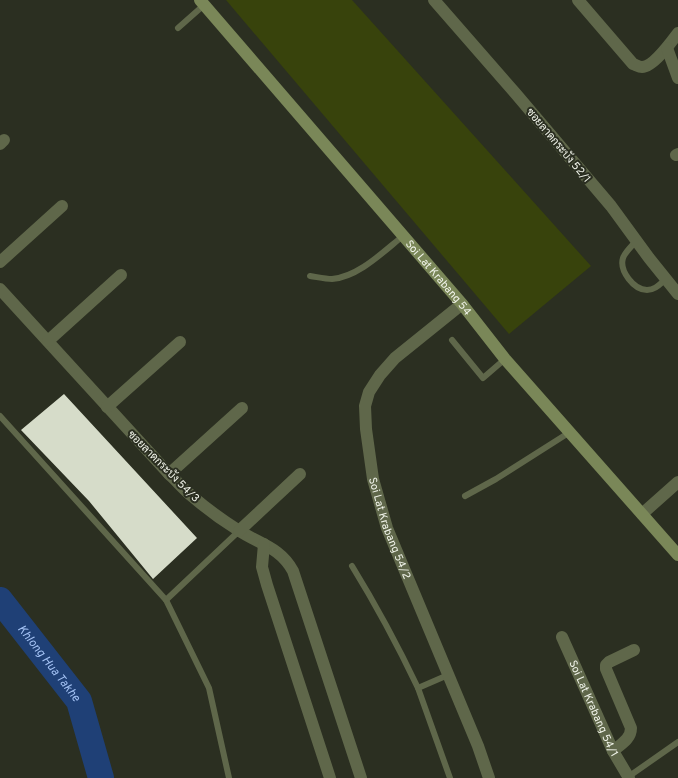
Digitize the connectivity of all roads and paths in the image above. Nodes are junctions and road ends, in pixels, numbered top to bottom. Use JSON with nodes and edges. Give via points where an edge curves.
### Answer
{"nodes":[{"id":1,"x":434,"y":0,"type":"edge"},
{"id":2,"x":578,"y":0,"type":"edge"},
{"id":3,"x":202,"y":2,"type":"edge"},
{"id":4,"x":178,"y":28,"type":"dead end"},
{"id":5,"x":678,"y":33,"type":"edge"},
{"id":6,"x":666,"y":48,"type":"junction"},
{"id":7,"x":678,"y":78,"type":"edge"},
{"id":8,"x":62,"y":206,"type":"dead end"},
{"id":9,"x":403,"y":236,"type":"junction"},
{"id":10,"x":636,"y":241,"type":"junction"},
{"id":11,"x":0,"y":262,"type":"edge"},
{"id":12,"x":121,"y":275,"type":"dead end"},
{"id":13,"x":310,"y":276,"type":"dead end"},
{"id":14,"x":666,"y":280,"type":"junction"},
{"id":15,"x":0,"y":289,"type":"edge"},
{"id":16,"x":678,"y":294,"type":"edge"},
{"id":17,"x":462,"y":304,"type":"junction"},
{"id":18,"x":452,"y":340,"type":"dead end"},
{"id":19,"x":48,"y":341,"type":"junction"},
{"id":20,"x":180,"y":342,"type":"dead end"},
{"id":21,"x":505,"y":359,"type":"junction"},
{"id":22,"x":107,"y":407,"type":"junction"},
{"id":23,"x":242,"y":408,"type":"dead end"},
{"id":24,"x":0,"y":416,"type":"edge"},
{"id":25,"x":570,"y":432,"type":"junction"},
{"id":26,"x":169,"y":474,"type":"junction"},
{"id":27,"x":300,"y":474,"type":"dead end"},
{"id":28,"x":678,"y":482,"type":"edge"},
{"id":29,"x":465,"y":496,"type":"dead end"},
{"id":30,"x":642,"y":514,"type":"junction"},
{"id":31,"x":239,"y":531,"type":"junction"},
{"id":32,"x":264,"y":544,"type":"junction"},
{"id":33,"x":678,"y":555,"type":"edge"},
{"id":34,"x":352,"y":566,"type":"dead end"},
{"id":35,"x":166,"y":600,"type":"junction"},
{"id":36,"x":562,"y":637,"type":"dead end"},
{"id":37,"x":634,"y":650,"type":"dead end"},
{"id":38,"x":448,"y":675,"type":"junction"},
{"id":39,"x":418,"y":688,"type":"junction"},
{"id":40,"x":678,"y":742,"type":"edge"},
{"id":41,"x":613,"y":751,"type":"junction"},
{"id":42,"x":229,"y":778,"type":"edge"},
{"id":43,"x":330,"y":778,"type":"edge"},
{"id":44,"x":361,"y":778,"type":"edge"},
{"id":45,"x":450,"y":778,"type":"edge"},
{"id":46,"x":489,"y":778,"type":"edge"},
{"id":47,"x":628,"y":778,"type":"edge"}],
"edges":[{"from":1,"to":10,"type":"street","name":"ซอยลาดกระบัง 52/1","via":[[611,206]]},
{"from":2,"to":6,"type":"street","via":[[633,64],[643,67],[648,65]]},
{"from":3,"to":4,"type":"lane"},
{"from":3,"to":9,"type":"main road","name":"Soi Lat Krabang 54"},
{"from":5,"to":6,"type":"street"},
{"from":6,"to":7,"type":"street"},
{"from":8,"to":11,"type":"street"},
{"from":9,"to":13,"type":"lane","via":[[348,275],[331,279]]},
{"from":9,"to":17,"type":"main road","name":"Soi Lat Krabang 54"},
{"from":10,"to":14,"type":"street","name":"ซอยลาดกระบัง 52/1"},
{"from":10,"to":14,"type":"lane","via":[[623,257],[622,263],[630,281],[638,288],[647,290]]},
{"from":12,"to":19,"type":"street"},
{"from":14,"to":16,"type":"street","name":"ซอยลาดกระบัง 52/1"},
{"from":15,"to":19,"type":"street","name":"ซอยลาดกระบัง 54/3"},
{"from":17,"to":21,"type":"main road","name":"Soi Lat Krabang 54"},
{"from":17,"to":38,"type":"street","name":"Soi Lat Krabang 54/2","via":[[395,358],[369,392],[365,406],[373,480],[387,528]]},
{"from":18,"to":21,"type":"lane","via":[[483,378]]},
{"from":19,"to":22,"type":"street","name":"ซอยลาดกระบัง 54/3"},
{"from":20,"to":22,"type":"street"},
{"from":21,"to":25,"type":"main road","name":"Soi Lat Krabang 54"},
{"from":22,"to":26,"type":"street","name":"ซอยลาดกระบัง 54/3"},
{"from":23,"to":26,"type":"street"},
{"from":24,"to":35,"type":"lane"},
{"from":25,"to":29,"type":"lane"},
{"from":25,"to":30,"type":"main road","name":"Soi Lat Krabang 54"},
{"from":26,"to":31,"type":"street","name":"ซอยลาดกระบัง 54/3","via":[[192,496]]},
{"from":27,"to":31,"type":"street"},
{"from":28,"to":30,"type":"street"},
{"from":30,"to":33,"type":"main road","name":"Soi Lat Krabang 54"},
{"from":31,"to":32,"type":"street","name":"ซอยลาดกระบัง 54/3"},
{"from":31,"to":35,"type":"lane"},
{"from":32,"to":43,"type":"street","via":[[262,567],[265,579]]},
{"from":32,"to":44,"type":"street","name":"ซอยลาดกระบัง 54/3","via":[[280,554],[293,571]]},
{"from":34,"to":39,"type":"lane","via":[[401,652]]},
{"from":35,"to":42,"type":"lane","via":[[209,688]]},
{"from":36,"to":41,"type":"street","name":"Soi Lat Krabang 54/1"},
{"from":37,"to":41,"type":"street","via":[[606,665],[631,728],[628,738]]},
{"from":38,"to":39,"type":"lane"},
{"from":38,"to":46,"type":"street","name":"Soi Lat Krabang 54/2"},
{"from":39,"to":45,"type":"lane"},
{"from":40,"to":47,"type":"lane"},
{"from":41,"to":47,"type":"street","name":"Soi Lat Krabang 54/1"}]}
